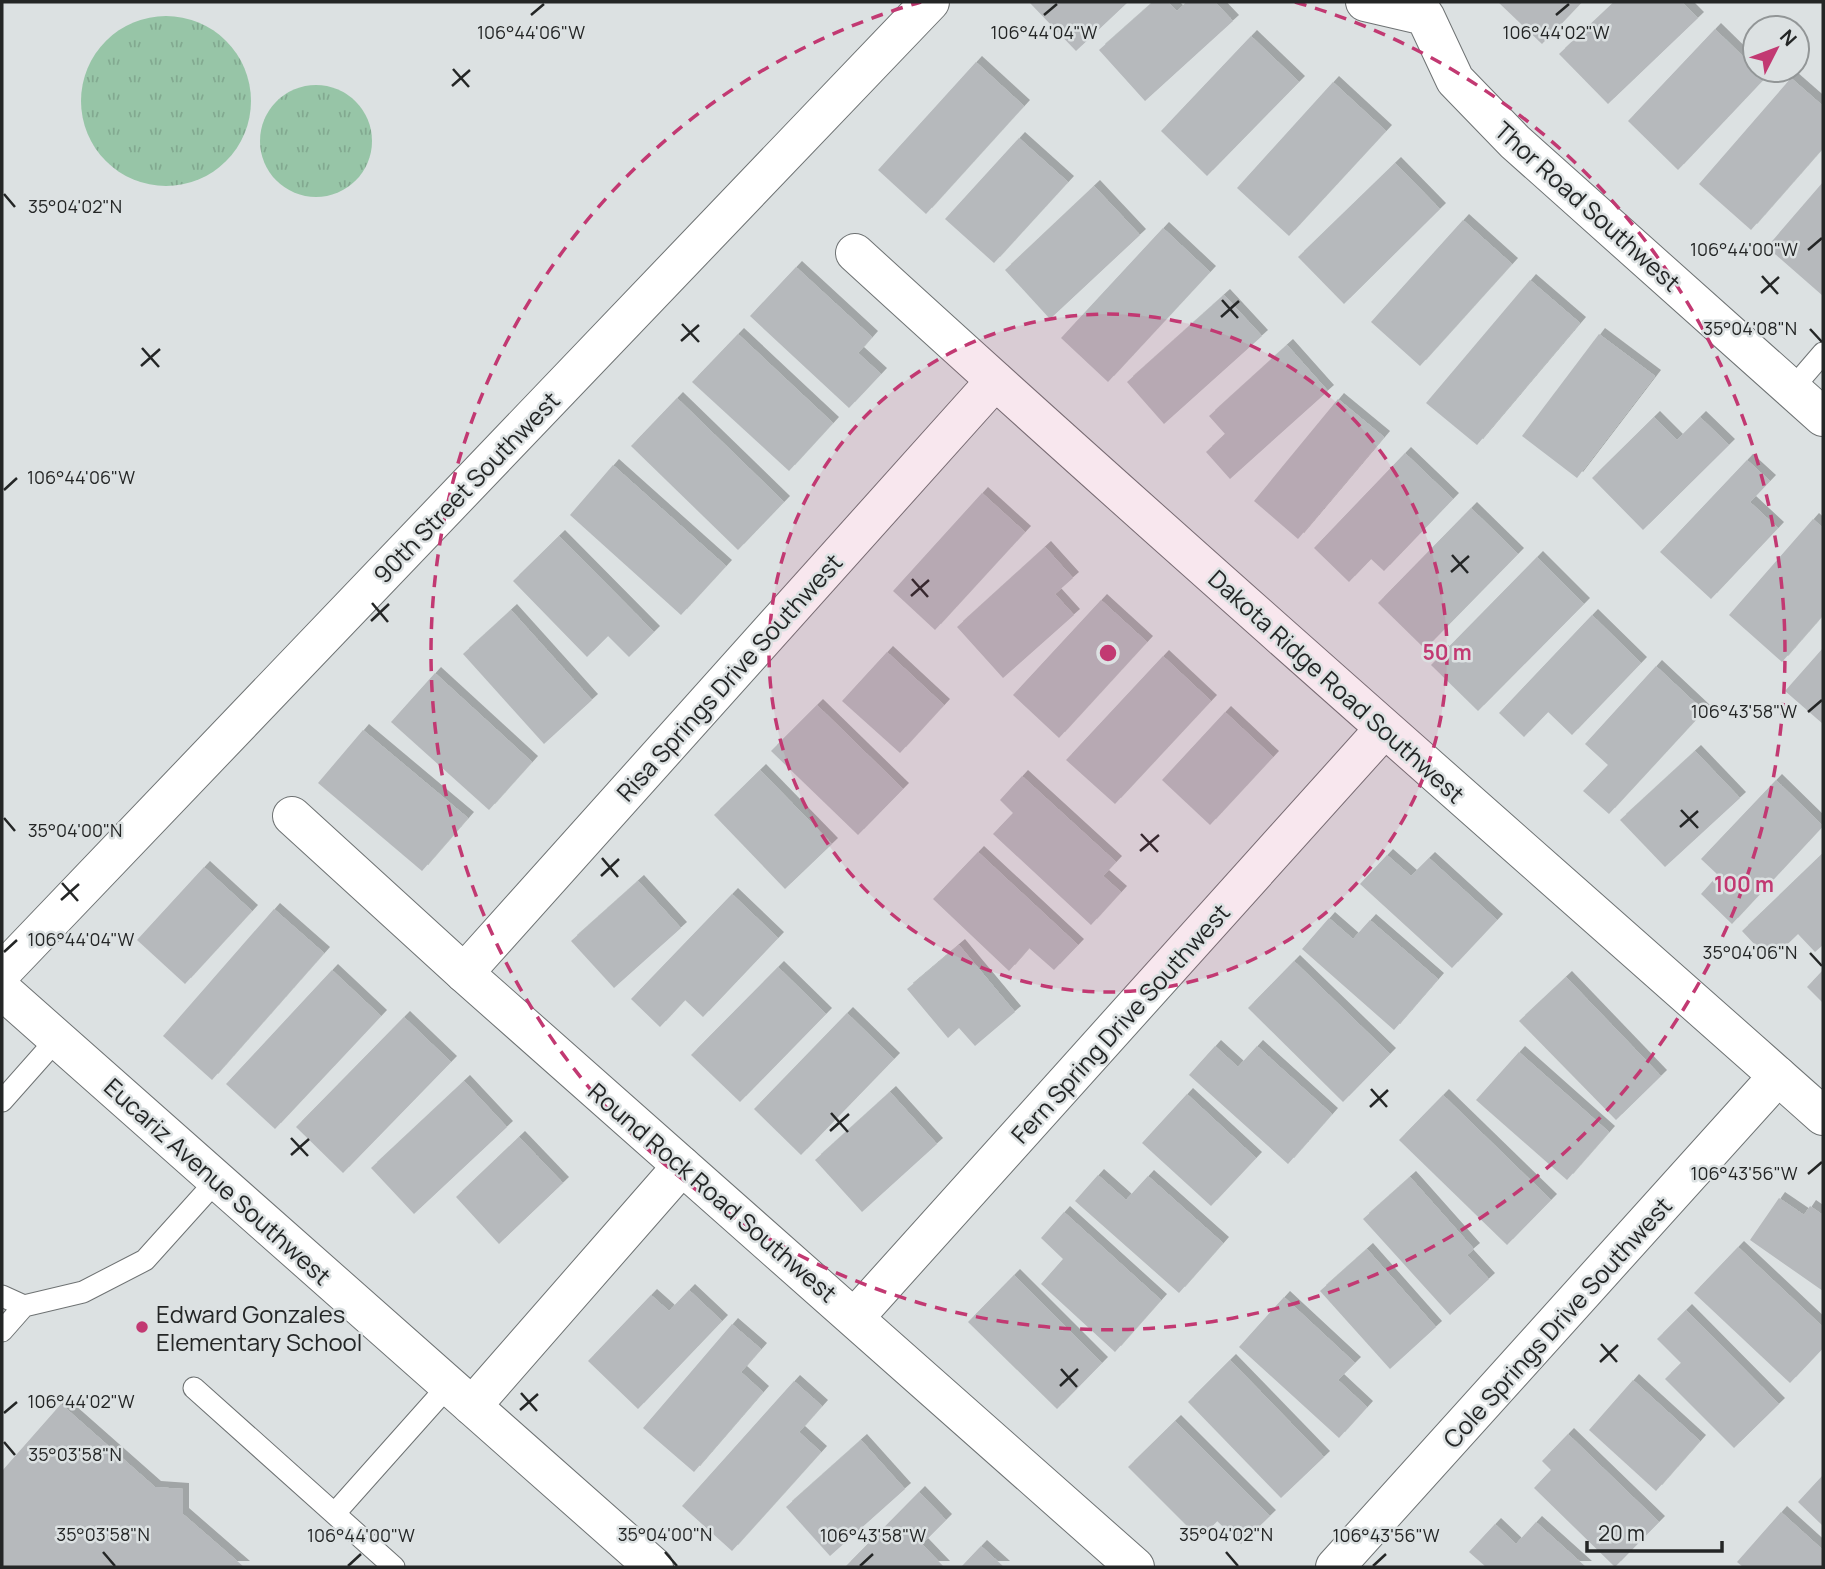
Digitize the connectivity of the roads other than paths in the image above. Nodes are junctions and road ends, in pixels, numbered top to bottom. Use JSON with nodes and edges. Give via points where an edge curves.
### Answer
{"nodes":[{"id":1,"x":930,"y":2,"type":"edge"},
{"id":2,"x":1365,"y":2,"type":"edge"},
{"id":3,"x":1425,"y":9,"type":"edge"},
{"id":4,"x":855,"y":253,"type":"dead end"},
{"id":5,"x":1823,"y":353,"type":"edge"},
{"id":6,"x":995,"y":381,"type":"junction"},
{"id":7,"x":1792,"y":389,"type":"junction"},
{"id":8,"x":1823,"y":417,"type":"edge"},
{"id":9,"x":1384,"y":729,"type":"junction"},
{"id":10,"x":292,"y":817,"type":"dead end"},
{"id":11,"x":2,"y":972,"type":"edge"},
{"id":12,"x":464,"y":973,"type":"junction"},
{"id":13,"x":2,"y":990,"type":"edge"},
{"id":14,"x":57,"y":1039,"type":"junction"},
{"id":15,"x":1778,"y":1076,"type":"junction"},
{"id":16,"x":2,"y":1101,"type":"edge"},
{"id":17,"x":1823,"y":1116,"type":"edge"},
{"id":18,"x":682,"y":1166,"type":"junction"},
{"id":19,"x":217,"y":1180,"type":"junction"},
{"id":20,"x":2,"y":1296,"type":"edge"},
{"id":21,"x":24,"y":1306,"type":"junction"},
{"id":22,"x":855,"y":1317,"type":"junction"},
{"id":23,"x":2,"y":1331,"type":"edge"},
{"id":24,"x":194,"y":1388,"type":"dead end"},
{"id":25,"x":460,"y":1395,"type":"junction"},
{"id":26,"x":335,"y":1513,"type":"junction"},
{"id":27,"x":394,"y":1567,"type":"edge"},
{"id":28,"x":654,"y":1567,"type":"edge"},
{"id":29,"x":1135,"y":1567,"type":"edge"},
{"id":30,"x":1335,"y":1567,"type":"edge"}],
"edges":[{"from":1,"to":11,"type":"street","name":"90th Street Southwest"},
{"from":2,"to":3,"type":"street","name":"Thor Road Southwest"},
{"from":3,"to":7,"type":"street","name":"Thor Road Southwest","via":[[1455,80],[1515,142]]},
{"from":4,"to":6,"type":"street","name":"Dakota Ridge Road Southwest"},
{"from":5,"to":7,"type":"lane"},
{"from":6,"to":9,"type":"street","name":"Dakota Ridge Road Southwest"},
{"from":6,"to":12,"type":"street","name":"Risa Springs Drive Southwest"},
{"from":7,"to":8,"type":"street","name":"Thor Road Southwest"},
{"from":9,"to":15,"type":"street","name":"Dakota Ridge Road Southwest"},
{"from":9,"to":22,"type":"street","name":"Fern Spring Drive Southwest"},
{"from":10,"to":12,"type":"street","name":"Round Rock Road Southwest"},
{"from":12,"to":18,"type":"street","name":"Round Rock Road Southwest"},
{"from":13,"to":14,"type":"street","name":"Eucariz Avenue Southwest"},
{"from":14,"to":16,"type":"lane"},
{"from":14,"to":19,"type":"street","name":"Eucariz Avenue Southwest"},
{"from":15,"to":17,"type":"street","name":"Dakota Ridge Road Southwest"},
{"from":15,"to":30,"type":"street","name":"Cole Springs Drive Southwest"},
{"from":18,"to":22,"type":"street","name":"Round Rock Road Southwest"},
{"from":18,"to":25,"type":"street"},
{"from":19,"to":21,"type":"lane","via":[[145,1260],[83,1293]]},
{"from":19,"to":25,"type":"street","name":"Eucariz Avenue Southwest"},
{"from":20,"to":21,"type":"lane"},
{"from":21,"to":23,"type":"lane"},
{"from":22,"to":29,"type":"street","name":"Round Rock Road Southwest"},
{"from":24,"to":26,"type":"lane"},
{"from":25,"to":26,"type":"lane"},
{"from":25,"to":28,"type":"street","name":"Eucariz Avenue Southwest"},
{"from":26,"to":27,"type":"lane"}]}
